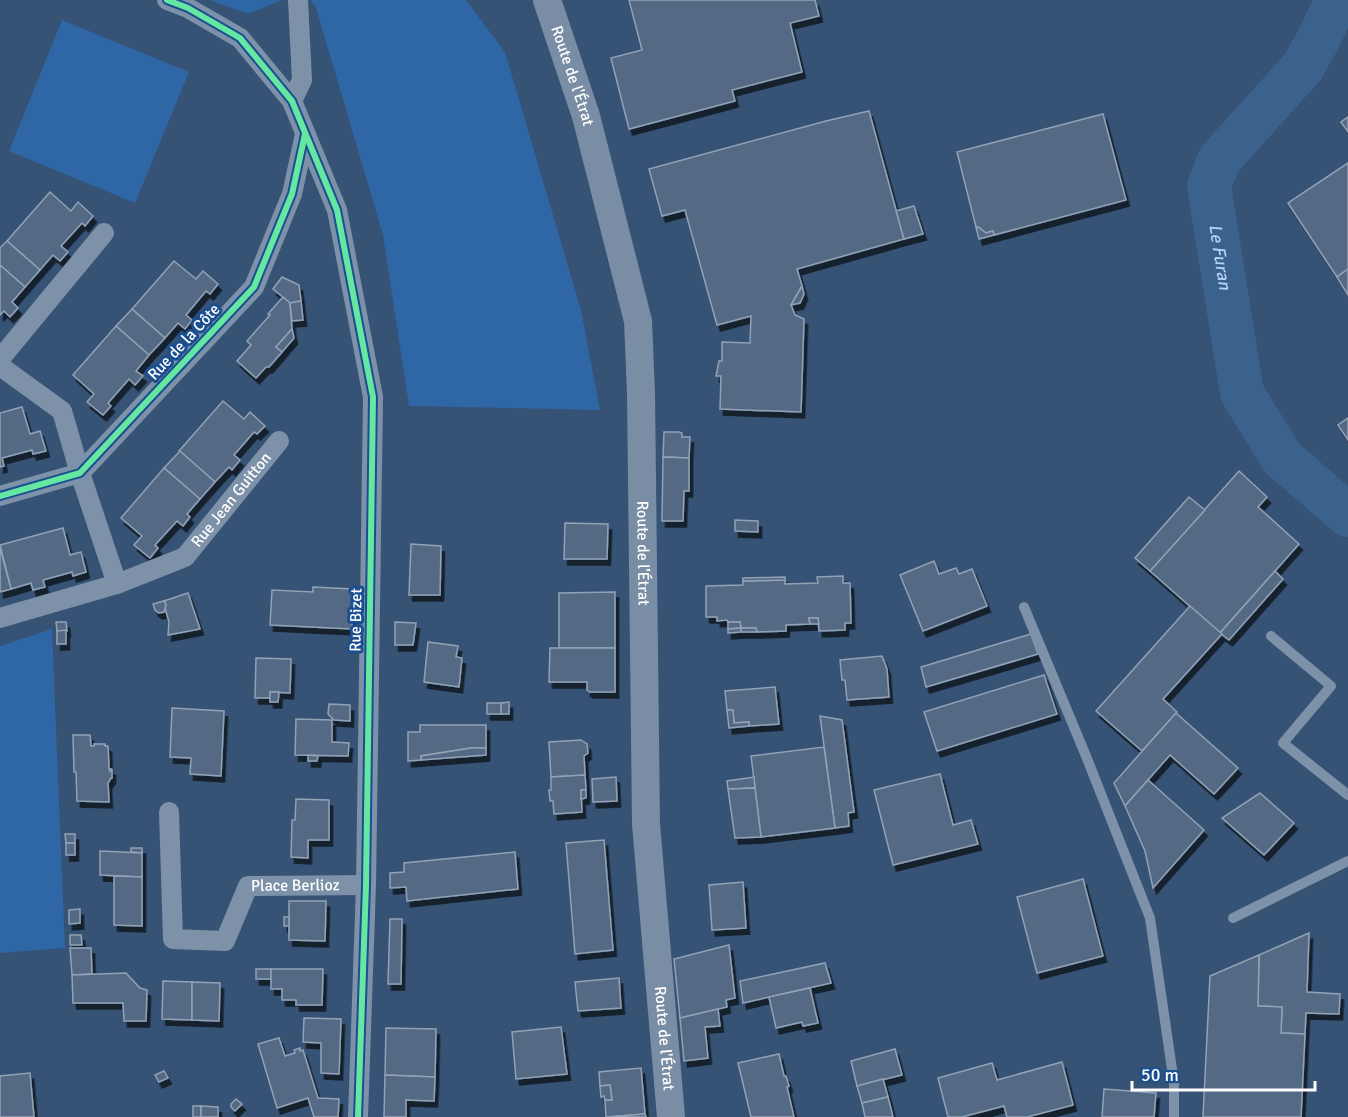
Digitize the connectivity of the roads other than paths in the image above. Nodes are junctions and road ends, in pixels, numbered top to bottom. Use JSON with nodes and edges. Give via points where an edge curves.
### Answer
{"nodes":[{"id":1,"x":167,"y":0,"type":"edge"},
{"id":2,"x":298,"y":0,"type":"edge"},
{"id":3,"x":547,"y":0,"type":"edge"},
{"id":4,"x":292,"y":100,"type":"junction"},
{"id":5,"x":306,"y":134,"type":"junction"},
{"id":6,"x":104,"y":233,"type":"dead end"},
{"id":7,"x":0,"y":359,"type":"edge"},
{"id":8,"x":0,"y":366,"type":"edge"},
{"id":9,"x":279,"y":441,"type":"dead end"},
{"id":10,"x":80,"y":473,"type":"junction"},
{"id":11,"x":0,"y":495,"type":"edge"},
{"id":12,"x":117,"y":584,"type":"junction"},
{"id":13,"x":1024,"y":607,"type":"dead end"},
{"id":14,"x":0,"y":618,"type":"edge"},
{"id":15,"x":1271,"y":636,"type":"dead end"},
{"id":16,"x":1348,"y":795,"type":"edge"},
{"id":17,"x":169,"y":812,"type":"dead end"},
{"id":18,"x":1348,"y":861,"type":"edge"},
{"id":19,"x":366,"y":885,"type":"junction"},
{"id":20,"x":1233,"y":918,"type":"dead end"},
{"id":21,"x":358,"y":1117,"type":"edge"},
{"id":22,"x":671,"y":1117,"type":"edge"},
{"id":23,"x":1174,"y":1117,"type":"edge"}],
"edges":[{"from":1,"to":4,"type":"street","name":"Rue Bizet","via":[[240,38]]},
{"from":2,"to":4,"type":"street","via":[[302,80]]},
{"from":3,"to":22,"type":"main road","name":"Route de l'Étrat","via":[[586,116],[638,321],[646,824]]},
{"from":4,"to":5,"type":"street","name":"Rue Bizet"},
{"from":5,"to":10,"type":"street","name":"Rue de la Côte","via":[[292,194],[254,287]]},
{"from":5,"to":19,"type":"street","name":"Rue Bizet","via":[[337,210],[374,397]]},
{"from":6,"to":7,"type":"street"},
{"from":8,"to":10,"type":"street","via":[[62,411]]},
{"from":9,"to":12,"type":"street","name":"Rue Jean Guitton","via":[[185,557]]},
{"from":10,"to":11,"type":"street"},
{"from":10,"to":12,"type":"street"},
{"from":12,"to":14,"type":"street","name":"Rue Jean Guitton"},
{"from":13,"to":23,"type":"lane","via":[[1150,918],[1174,1083]]},
{"from":15,"to":16,"type":"lane","via":[[1331,686],[1283,743]]},
{"from":17,"to":19,"type":"street","name":"Place Berlioz","via":[[173,939],[225,941],[248,886]]},
{"from":18,"to":20,"type":"lane"},
{"from":19,"to":21,"type":"street","name":"Rue Bizet"}]}
